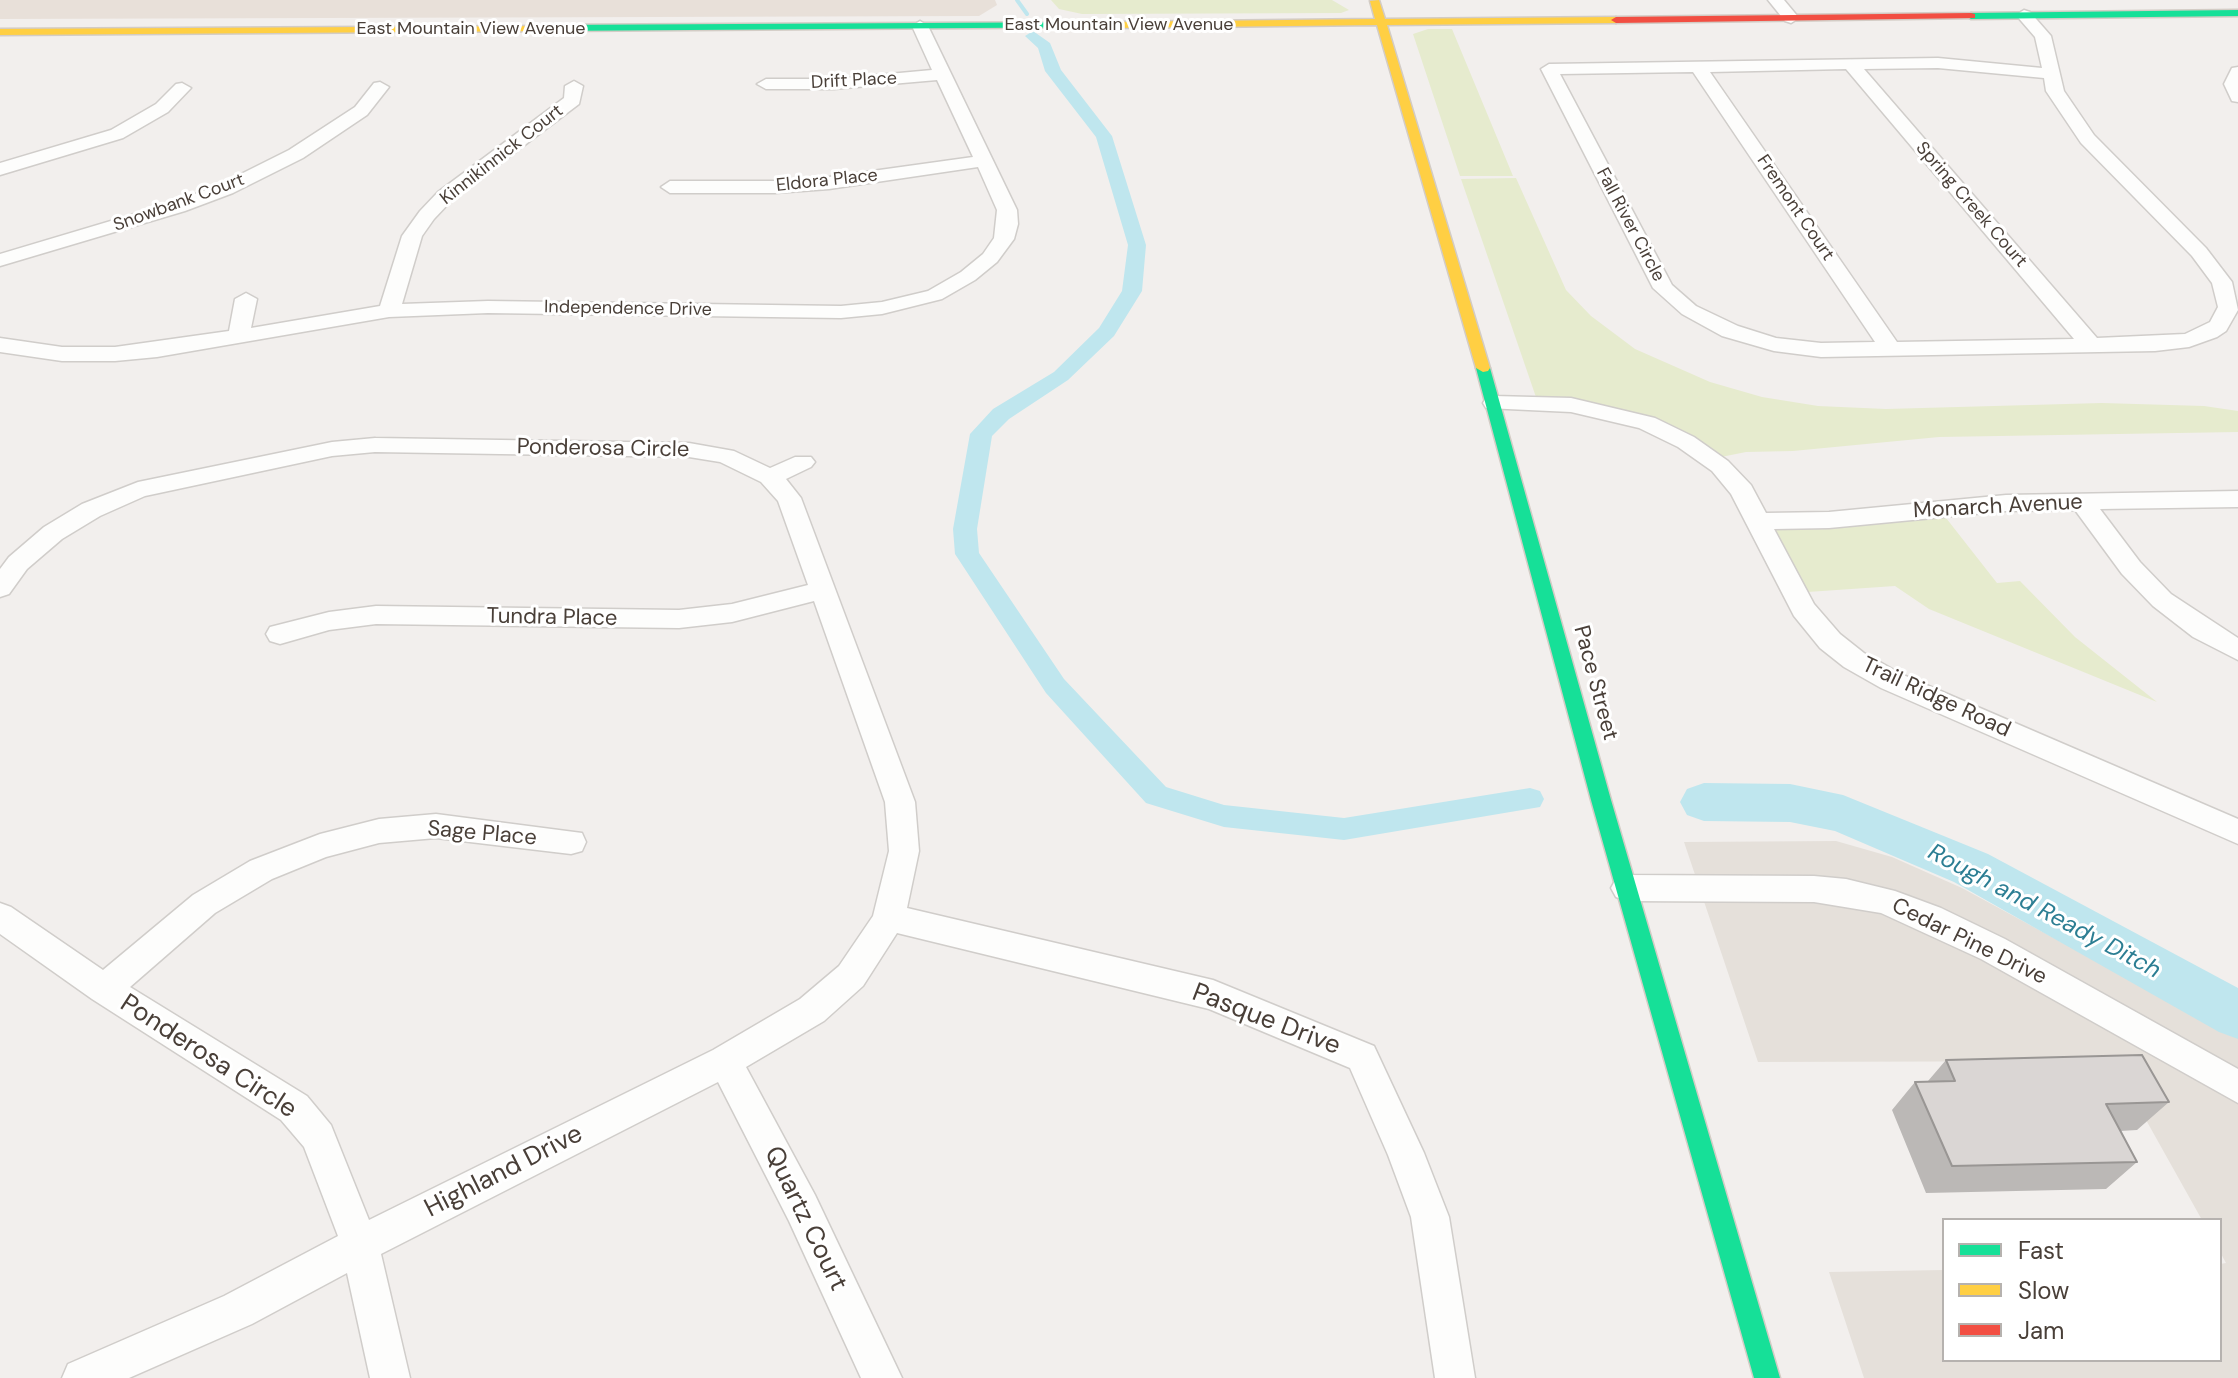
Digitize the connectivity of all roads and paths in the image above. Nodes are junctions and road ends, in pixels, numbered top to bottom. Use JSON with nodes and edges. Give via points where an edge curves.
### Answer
{"nodes":[{"id":1,"x":1375,"y":0,"type":"edge"},
{"id":2,"x":1776,"y":0,"type":"edge"},
{"id":3,"x":2238,"y":13,"type":"edge"},
{"id":4,"x":2024,"y":15,"type":"junction"},
{"id":5,"x":1791,"y":18,"type":"junction"},
{"id":6,"x":1382,"y":23,"type":"junction"},
{"id":7,"x":920,"y":26,"type":"junction"},
{"id":8,"x":0,"y":32,"type":"edge"},
{"id":9,"x":1850,"y":64,"type":"junction"},
{"id":10,"x":1698,"y":66,"type":"junction"},
{"id":11,"x":2238,"y":72,"type":"edge"},
{"id":12,"x":942,"y":74,"type":"junction"},
{"id":13,"x":2051,"y":74,"type":"junction"},
{"id":14,"x":766,"y":84,"type":"dead end"},
{"id":15,"x":574,"y":86,"type":"dead end"},
{"id":16,"x":380,"y":87,"type":"dead end"},
{"id":17,"x":182,"y":88,"type":"dead end"},
{"id":18,"x":2238,"y":97,"type":"edge"},
{"id":19,"x":984,"y":161,"type":"junction"},
{"id":20,"x":0,"y":169,"type":"edge"},
{"id":21,"x":670,"y":187,"type":"dead end"},
{"id":22,"x":0,"y":260,"type":"edge"},
{"id":23,"x":246,"y":299,"type":"dead end"},
{"id":24,"x":389,"y":311,"type":"junction"},
{"id":25,"x":2218,"y":326,"type":"junction"},
{"id":26,"x":239,"y":335,"type":"junction"},
{"id":27,"x":2238,"y":336,"type":"edge"},
{"id":28,"x":0,"y":345,"type":"edge"},
{"id":29,"x":2092,"y":346,"type":"junction"},
{"id":30,"x":1891,"y":350,"type":"junction"},
{"id":31,"x":1494,"y":403,"type":"junction"},
{"id":32,"x":803,"y":462,"type":"dead end"},
{"id":33,"x":770,"y":477,"type":"junction"},
{"id":34,"x":2238,"y":499,"type":"edge"},
{"id":35,"x":2082,"y":502,"type":"junction"},
{"id":36,"x":1759,"y":521,"type":"junction"},
{"id":37,"x":0,"y":588,"type":"edge"},
{"id":38,"x":823,"y":590,"type":"junction"},
{"id":39,"x":280,"y":634,"type":"dead end"},
{"id":40,"x":2238,"y":650,"type":"edge"},
{"id":41,"x":2238,"y":832,"type":"edge"},
{"id":42,"x":571,"y":842,"type":"dead end"},
{"id":43,"x":1627,"y":888,"type":"junction"},
{"id":44,"x":0,"y":916,"type":"edge"},
{"id":45,"x":889,"y":917,"type":"junction"},
{"id":46,"x":104,"y":989,"type":"junction"},
{"id":47,"x":725,"y":1061,"type":"junction"},
{"id":48,"x":2238,"y":1087,"type":"edge"},
{"id":49,"x":360,"y":1245,"type":"junction"},
{"id":50,"x":82,"y":1378,"type":"edge"},
{"id":51,"x":390,"y":1378,"type":"edge"},
{"id":52,"x":882,"y":1378,"type":"edge"},
{"id":53,"x":1455,"y":1378,"type":"edge"},
{"id":54,"x":1767,"y":1378,"type":"edge"}],
"edges":[{"from":1,"to":6,"type":"street","name":"Pace Street"},
{"from":2,"to":5,"type":"street"},
{"from":3,"to":4,"type":"street","name":"East Mountain View Avenue"},
{"from":4,"to":5,"type":"street","name":"East Mountain View Avenue"},
{"from":4,"to":13,"type":"street","via":[[2043,36]]},
{"from":5,"to":6,"type":"street","name":"East Mountain View Avenue"},
{"from":6,"to":7,"type":"street","name":"East Mountain View Avenue"},
{"from":6,"to":31,"type":"street","name":"Pace Street"},
{"from":7,"to":8,"type":"street","name":"East Mountain View Avenue"},
{"from":7,"to":12,"type":"street","name":"Independence Drive"},
{"from":9,"to":10,"type":"street","name":"Fall River Circle"},
{"from":9,"to":13,"type":"street","name":"Fall River Circle","via":[[1955,63]]},
{"from":9,"to":29,"type":"street","name":"Spring Creek Court"},
{"from":10,"to":30,"type":"street","name":"Fremont Court"},
{"from":10,"to":30,"type":"street","name":"Fall River Circle","via":[[1549,69],[1663,288],[1696,315],[1756,340],[1810,350]]},
{"from":11,"to":18,"type":"street","via":[[2233,84]]},
{"from":12,"to":14,"type":"street","name":"Drift Place"},
{"from":12,"to":19,"type":"street","name":"Independence Drive"},
{"from":13,"to":25,"type":"street","via":[[2055,91],[2087,139],[2217,273],[2229,307]]},
{"from":15,"to":24,"type":"street","name":"Kinnikinnick Court","via":[[573,100],[427,215],[412,236]]},
{"from":16,"to":22,"type":"street","name":"Snowbank Court","via":[[361,111],[296,154],[226,189]]},
{"from":17,"to":20,"type":"street","via":[[162,108],[117,134]]},
{"from":19,"to":21,"type":"street","name":"Eldora Place","via":[[829,183]]},
{"from":19,"to":24,"type":"street","name":"Independence Drive","via":[[1007,210],[1004,239],[941,300],[841,312],[488,307]]},
{"from":23,"to":26,"type":"street"},
{"from":24,"to":26,"type":"street","name":"Independence Drive"},
{"from":25,"to":27,"type":"street"},
{"from":25,"to":29,"type":"street","name":"Fall River Circle","via":[[2174,342]]},
{"from":26,"to":28,"type":"street","name":"Independence Drive","via":[[115,354],[62,354]]},
{"from":29,"to":30,"type":"street","name":"Fall River Circle"},
{"from":31,"to":36,"type":"street","name":"Trail Ridge Road","via":[[1587,407],[1668,432],[1720,466]]},
{"from":31,"to":43,"type":"street","name":"Pace Street"},
{"from":32,"to":33,"type":"street"},
{"from":33,"to":37,"type":"street","name":"Ponderosa Circle","via":[[726,456],[689,450],[375,445],[332,449],[138,490],[53,533],[18,563]]},
{"from":33,"to":38,"type":"street","name":"Ponderosa Circle","via":[[789,498]]},
{"from":34,"to":35,"type":"street","name":"Monarch Avenue"},
{"from":35,"to":36,"type":"street","name":"Monarch Avenue"},
{"from":35,"to":40,"type":"street","via":[[2155,594]]},
{"from":36,"to":41,"type":"street","name":"Trail Ridge Road","via":[[1803,609],[1854,660],[1891,681]]},
{"from":38,"to":39,"type":"street","name":"Tundra Place","via":[[732,613],[679,619],[376,615]]},
{"from":38,"to":45,"type":"street","name":"Ponderosa Circle","via":[[900,802],[904,851]]},
{"from":42,"to":46,"type":"street","name":"Sage Place","via":[[436,826],[379,831],[320,846],[261,870],[204,904]]},
{"from":43,"to":48,"type":"street","name":"Cedar Pine Drive","via":[[1814,889],[1884,900],[1993,949]]},
{"from":43,"to":54,"type":"street","name":"Pace Street"},
{"from":44,"to":46,"type":"street","name":"Ponderosa Circle"},
{"from":45,"to":47,"type":"street","name":"Highland Drive","via":[[851,976],[812,1010]]},
{"from":45,"to":53,"type":"street","name":"Pasque Drive","via":[[1213,995],[1362,1057],[1430,1217]]},
{"from":46,"to":49,"type":"street","name":"Ponderosa Circle","via":[[294,1108],[318,1137]]},
{"from":47,"to":49,"type":"street","name":"Highland Drive"},
{"from":47,"to":52,"type":"street","name":"Quartz Court"},
{"from":49,"to":50,"type":"street","name":"Highland Drive","via":[[238,1310]]},
{"from":49,"to":51,"type":"street","name":"Ponderosa Circle"}]}
